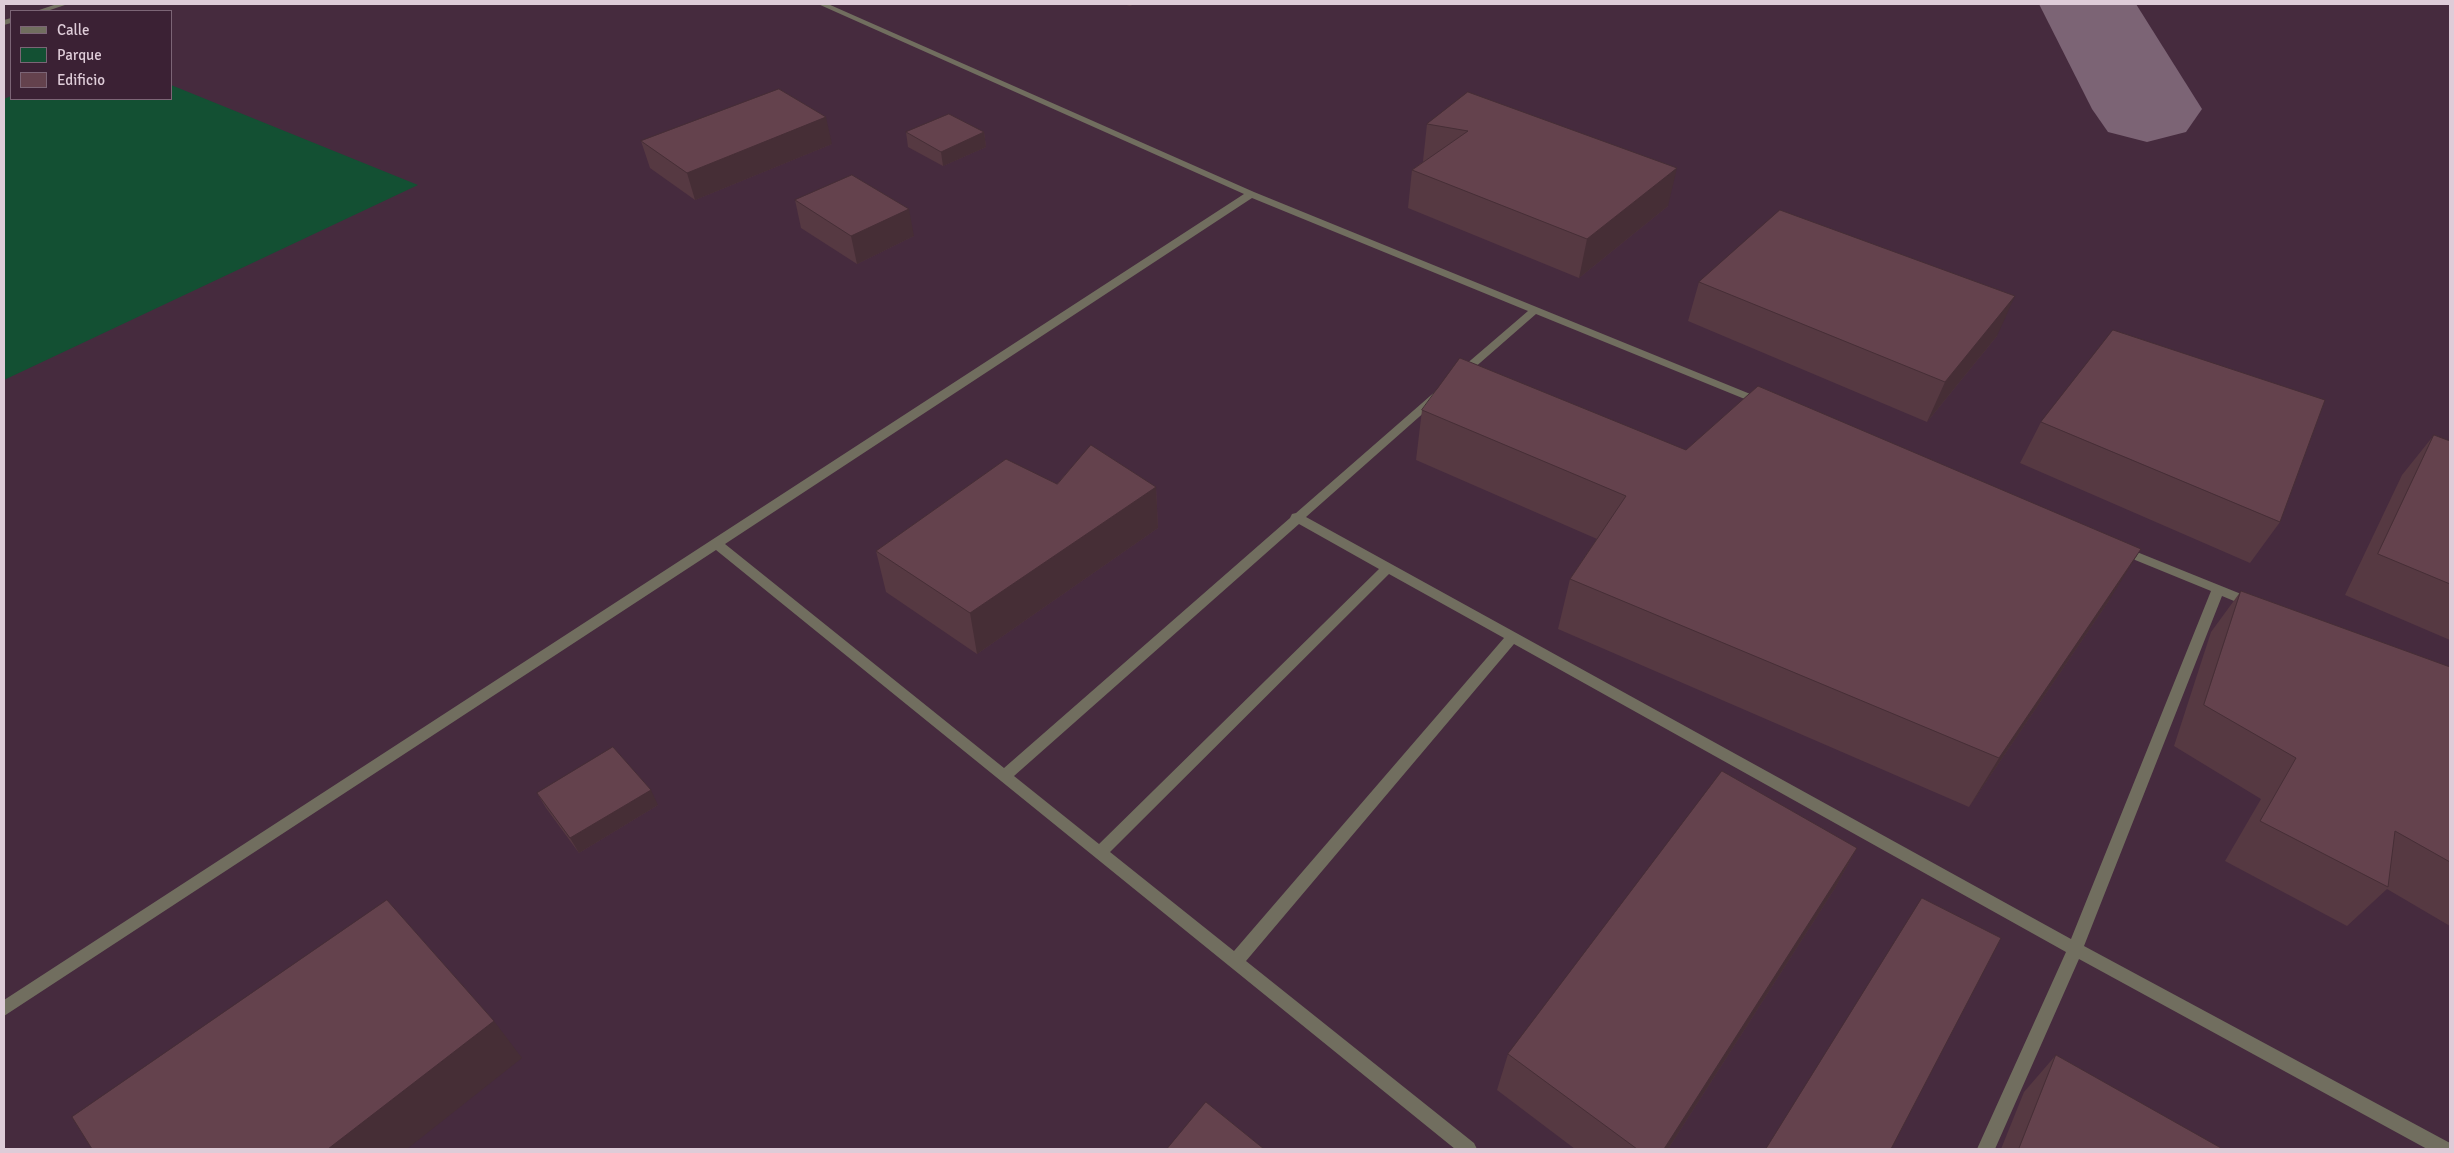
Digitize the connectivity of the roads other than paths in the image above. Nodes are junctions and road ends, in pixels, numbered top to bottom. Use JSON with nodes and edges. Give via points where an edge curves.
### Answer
{"nodes":[{"id":1,"x":64,"y":4,"type":"edge"},
{"id":2,"x":822,"y":4,"type":"edge"},
{"id":3,"x":43,"y":10,"type":"edge"},
{"id":4,"x":1250,"y":194,"type":"junction"},
{"id":5,"x":1535,"y":310,"type":"junction"},
{"id":6,"x":1775,"y":408,"type":"edge"},
{"id":7,"x":1296,"y":517,"type":"junction"},
{"id":8,"x":716,"y":543,"type":"junction"},
{"id":9,"x":2107,"y":544,"type":"edge"},
{"id":10,"x":1387,"y":568,"type":"junction"},
{"id":11,"x":2218,"y":589,"type":"junction"},
{"id":12,"x":2262,"y":608,"type":"edge"},
{"id":13,"x":1512,"y":637,"type":"junction"},
{"id":14,"x":1004,"y":776,"type":"junction"},
{"id":15,"x":1100,"y":853,"type":"junction"},
{"id":16,"x":2075,"y":949,"type":"junction"},
{"id":17,"x":1235,"y":962,"type":"junction"},
{"id":18,"x":4,"y":1009,"type":"edge"},
{"id":19,"x":1468,"y":1149,"type":"edge"},
{"id":20,"x":1986,"y":1149,"type":"edge"},
{"id":21,"x":2444,"y":1149,"type":"edge"}],
"edges":[{"from":1,"to":3,"type":"lane"},
{"from":2,"to":4,"type":"lane"},
{"from":4,"to":5,"type":"lane"},
{"from":4,"to":8,"type":"lane"},
{"from":5,"to":6,"type":"lane"},
{"from":5,"to":7,"type":"lane"},
{"from":7,"to":10,"type":"lane"},
{"from":7,"to":14,"type":"lane"},
{"from":8,"to":14,"type":"lane"},
{"from":8,"to":18,"type":"lane"},
{"from":9,"to":11,"type":"lane"},
{"from":10,"to":13,"type":"lane"},
{"from":10,"to":15,"type":"lane"},
{"from":11,"to":12,"type":"lane"},
{"from":11,"to":16,"type":"lane"},
{"from":13,"to":16,"type":"lane"},
{"from":13,"to":17,"type":"lane"},
{"from":14,"to":15,"type":"lane"},
{"from":15,"to":17,"type":"lane"},
{"from":16,"to":20,"type":"lane"},
{"from":16,"to":21,"type":"lane"},
{"from":17,"to":19,"type":"lane"}]}
